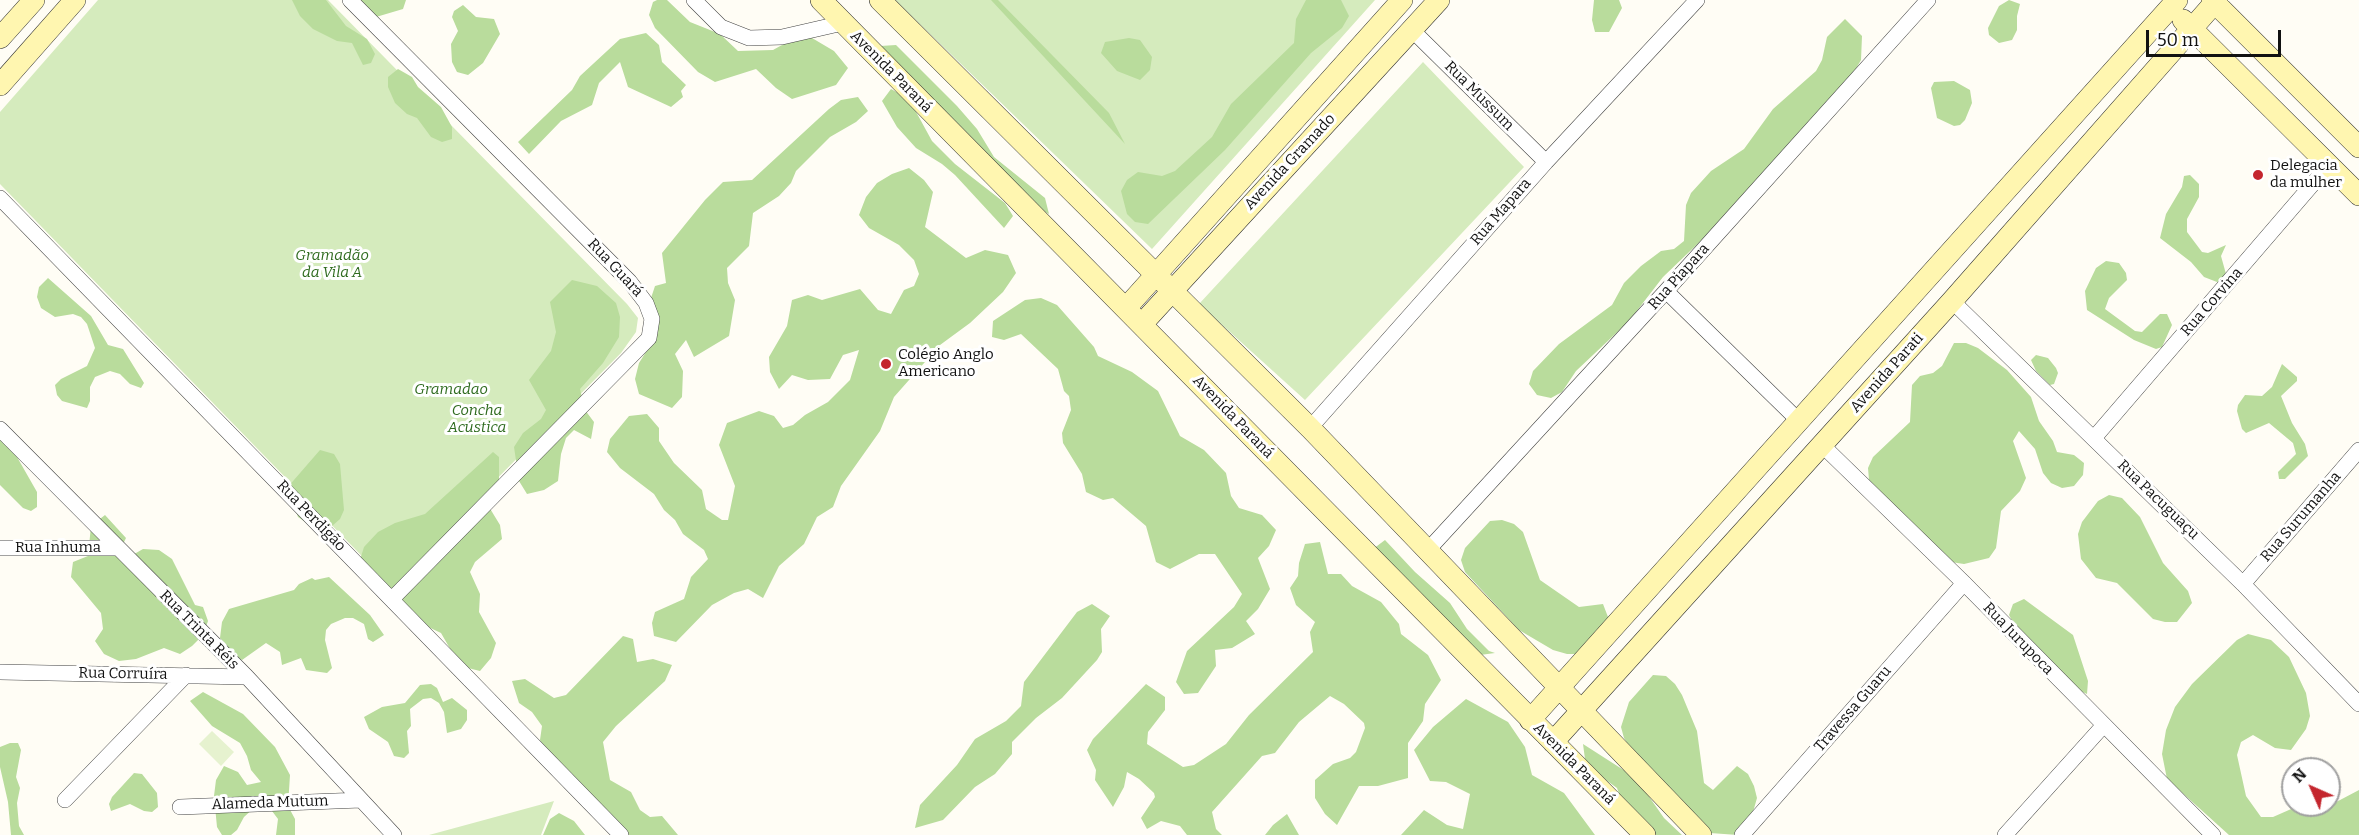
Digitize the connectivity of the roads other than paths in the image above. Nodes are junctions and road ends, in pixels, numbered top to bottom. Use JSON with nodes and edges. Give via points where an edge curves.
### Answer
{"nodes":[{"id":1,"x":34,"y":0,"type":"edge"},
{"id":2,"x":75,"y":0,"type":"edge"},
{"id":3,"x":350,"y":0,"type":"edge"},
{"id":4,"x":694,"y":0,"type":"edge"},
{"id":5,"x":821,"y":0,"type":"edge"},
{"id":6,"x":880,"y":0,"type":"edge"},
{"id":7,"x":1439,"y":0,"type":"edge"},
{"id":8,"x":1697,"y":0,"type":"edge"},
{"id":9,"x":1928,"y":0,"type":"edge"},
{"id":10,"x":2214,"y":1,"type":"edge"},
{"id":11,"x":2170,"y":2,"type":"edge"},
{"id":12,"x":1395,"y":3,"type":"edge"},
{"id":13,"x":843,"y":23,"type":"junction"},
{"id":14,"x":2192,"y":29,"type":"junction"},
{"id":15,"x":1412,"y":30,"type":"junction"},
{"id":16,"x":0,"y":38,"type":"edge"},
{"id":17,"x":0,"y":86,"type":"edge"},
{"id":18,"x":2357,"y":142,"type":"edge"},
{"id":19,"x":1546,"y":162,"type":"junction"},
{"id":20,"x":2329,"y":165,"type":"junction"},
{"id":21,"x":2359,"y":195,"type":"edge"},
{"id":22,"x":0,"y":198,"type":"edge"},
{"id":23,"x":1155,"y":276,"type":"junction"},
{"id":24,"x":1172,"y":291,"type":"junction"},
{"id":25,"x":1666,"y":291,"type":"junction"},
{"id":26,"x":1952,"y":301,"type":"junction"},
{"id":27,"x":1126,"y":308,"type":"junction"},
{"id":28,"x":1142,"y":324,"type":"junction"},
{"id":29,"x":1799,"y":421,"type":"junction"},
{"id":30,"x":1310,"y":428,"type":"junction"},
{"id":31,"x":0,"y":429,"type":"edge"},
{"id":32,"x":2094,"y":438,"type":"junction"},
{"id":33,"x":1822,"y":445,"type":"junction"},
{"id":34,"x":2359,"y":450,"type":"edge"},
{"id":35,"x":0,"y":548,"type":"edge"},
{"id":36,"x":116,"y":548,"type":"junction"},
{"id":37,"x":1427,"y":550,"type":"junction"},
{"id":38,"x":1964,"y":583,"type":"junction"},
{"id":39,"x":2243,"y":584,"type":"junction"},
{"id":40,"x":392,"y":599,"type":"junction"},
{"id":41,"x":0,"y":672,"type":"edge"},
{"id":42,"x":186,"y":675,"type":"junction"},
{"id":43,"x":247,"y":677,"type":"junction"},
{"id":44,"x":1560,"y":689,"type":"junction"},
{"id":45,"x":2359,"y":704,"type":"edge"},
{"id":46,"x":1581,"y":713,"type":"junction"},
{"id":47,"x":1530,"y":720,"type":"junction"},
{"id":48,"x":2103,"y":726,"type":"junction"},
{"id":49,"x":1553,"y":742,"type":"junction"},
{"id":50,"x":65,"y":800,"type":"dead end"},
{"id":51,"x":361,"y":800,"type":"junction"},
{"id":52,"x":180,"y":807,"type":"dead end"},
{"id":53,"x":394,"y":835,"type":"edge"},
{"id":54,"x":621,"y":835,"type":"edge"},
{"id":55,"x":1645,"y":835,"type":"edge"},
{"id":56,"x":1701,"y":835,"type":"edge"},
{"id":57,"x":1742,"y":835,"type":"edge"},
{"id":58,"x":2005,"y":835,"type":"edge"},
{"id":59,"x":2212,"y":835,"type":"edge"}],
"edges":[{"from":1,"to":16,"type":"street"},
{"from":2,"to":17,"type":"street"},
{"from":3,"to":40,"type":"street","name":"Rua Guará","via":[[630,282],[646,303],[652,319],[649,338]]},
{"from":4,"to":13,"type":"street","via":[[721,27],[749,38],[782,37]]},
{"from":5,"to":13,"type":"street","name":"Avenida Paraná"},
{"from":6,"to":23,"type":"street"},
{"from":7,"to":15,"type":"street","name":"Avenida Gramado"},
{"from":8,"to":19,"type":"street","name":"Rua Mapara"},
{"from":9,"to":25,"type":"street","name":"Rua Piapara"},
{"from":10,"to":14,"type":"street","name":"Avenida Parati"},
{"from":10,"to":18,"type":"street"},
{"from":11,"to":14,"type":"street"},
{"from":11,"to":29,"type":"street"},
{"from":12,"to":23,"type":"street","name":"Avenida Gramado"},
{"from":13,"to":27,"type":"street","name":"Avenida Paraná"},
{"from":14,"to":20,"type":"street"},
{"from":14,"to":26,"type":"street","name":"Avenida Parati"},
{"from":15,"to":19,"type":"street","name":"Rua Mussum"},
{"from":15,"to":24,"type":"street","name":"Avenida Gramado"},
{"from":19,"to":30,"type":"street","name":"Rua Mapara"},
{"from":20,"to":21,"type":"street"},
{"from":20,"to":32,"type":"street","name":"Rua Corvina"},
{"from":22,"to":40,"type":"street","name":"Rua Perdigão"},
{"from":23,"to":24,"type":"street"},
{"from":23,"to":27,"type":"street","name":"Avenida Gramado"},
{"from":24,"to":28,"type":"street","name":"Avenida Gramado"},
{"from":24,"to":30,"type":"street"},
{"from":25,"to":29,"type":"street"},
{"from":25,"to":37,"type":"street","name":"Rua Piapara"},
{"from":26,"to":32,"type":"street","name":"Rua Pacuguaçu"},
{"from":26,"to":33,"type":"street","name":"Avenida Parati"},
{"from":27,"to":28,"type":"street","name":"Avenida Paraná"},
{"from":28,"to":47,"type":"street","name":"Avenida Paraná"},
{"from":29,"to":44,"type":"street"},
{"from":30,"to":37,"type":"street"},
{"from":31,"to":36,"type":"street","name":"Rua Trinta Réis"},
{"from":32,"to":39,"type":"street","name":"Rua Pacuguaçu"},
{"from":33,"to":38,"type":"street","name":"Rua Jurupoca"},
{"from":33,"to":46,"type":"street","name":"Avenida Parati"},
{"from":34,"to":39,"type":"street","name":"Rua Surumanha"},
{"from":35,"to":36,"type":"street","name":"Rua Inhuma"},
{"from":36,"to":43,"type":"street","name":"Rua Trinta Réis"},
{"from":37,"to":44,"type":"street"},
{"from":38,"to":48,"type":"street","name":"Rua Jurupoca"},
{"from":38,"to":57,"type":"street","name":"Travessa Guaru"},
{"from":39,"to":45,"type":"street","name":"Rua Pacuguaçu"},
{"from":40,"to":54,"type":"street","name":"Rua Perdigão"},
{"from":41,"to":42,"type":"street","name":"Rua Corruíra"},
{"from":42,"to":43,"type":"street","name":"Rua Corruíra"},
{"from":42,"to":50,"type":"street"},
{"from":43,"to":51,"type":"street","name":"Rua Trinta Réis"},
{"from":44,"to":46,"type":"street"},
{"from":44,"to":47,"type":"street"},
{"from":46,"to":49,"type":"street","name":"Avenida Parati"},
{"from":46,"to":56,"type":"street"},
{"from":47,"to":49,"type":"street","name":"Avenida Paraná"},
{"from":48,"to":58,"type":"street"},
{"from":48,"to":59,"type":"street","name":"Rua Jurupoca"},
{"from":49,"to":55,"type":"street","name":"Avenida Paraná"},
{"from":51,"to":52,"type":"street","name":"Alameda Mutum"},
{"from":51,"to":53,"type":"street","name":"Rua Trinta Réis"}]}
